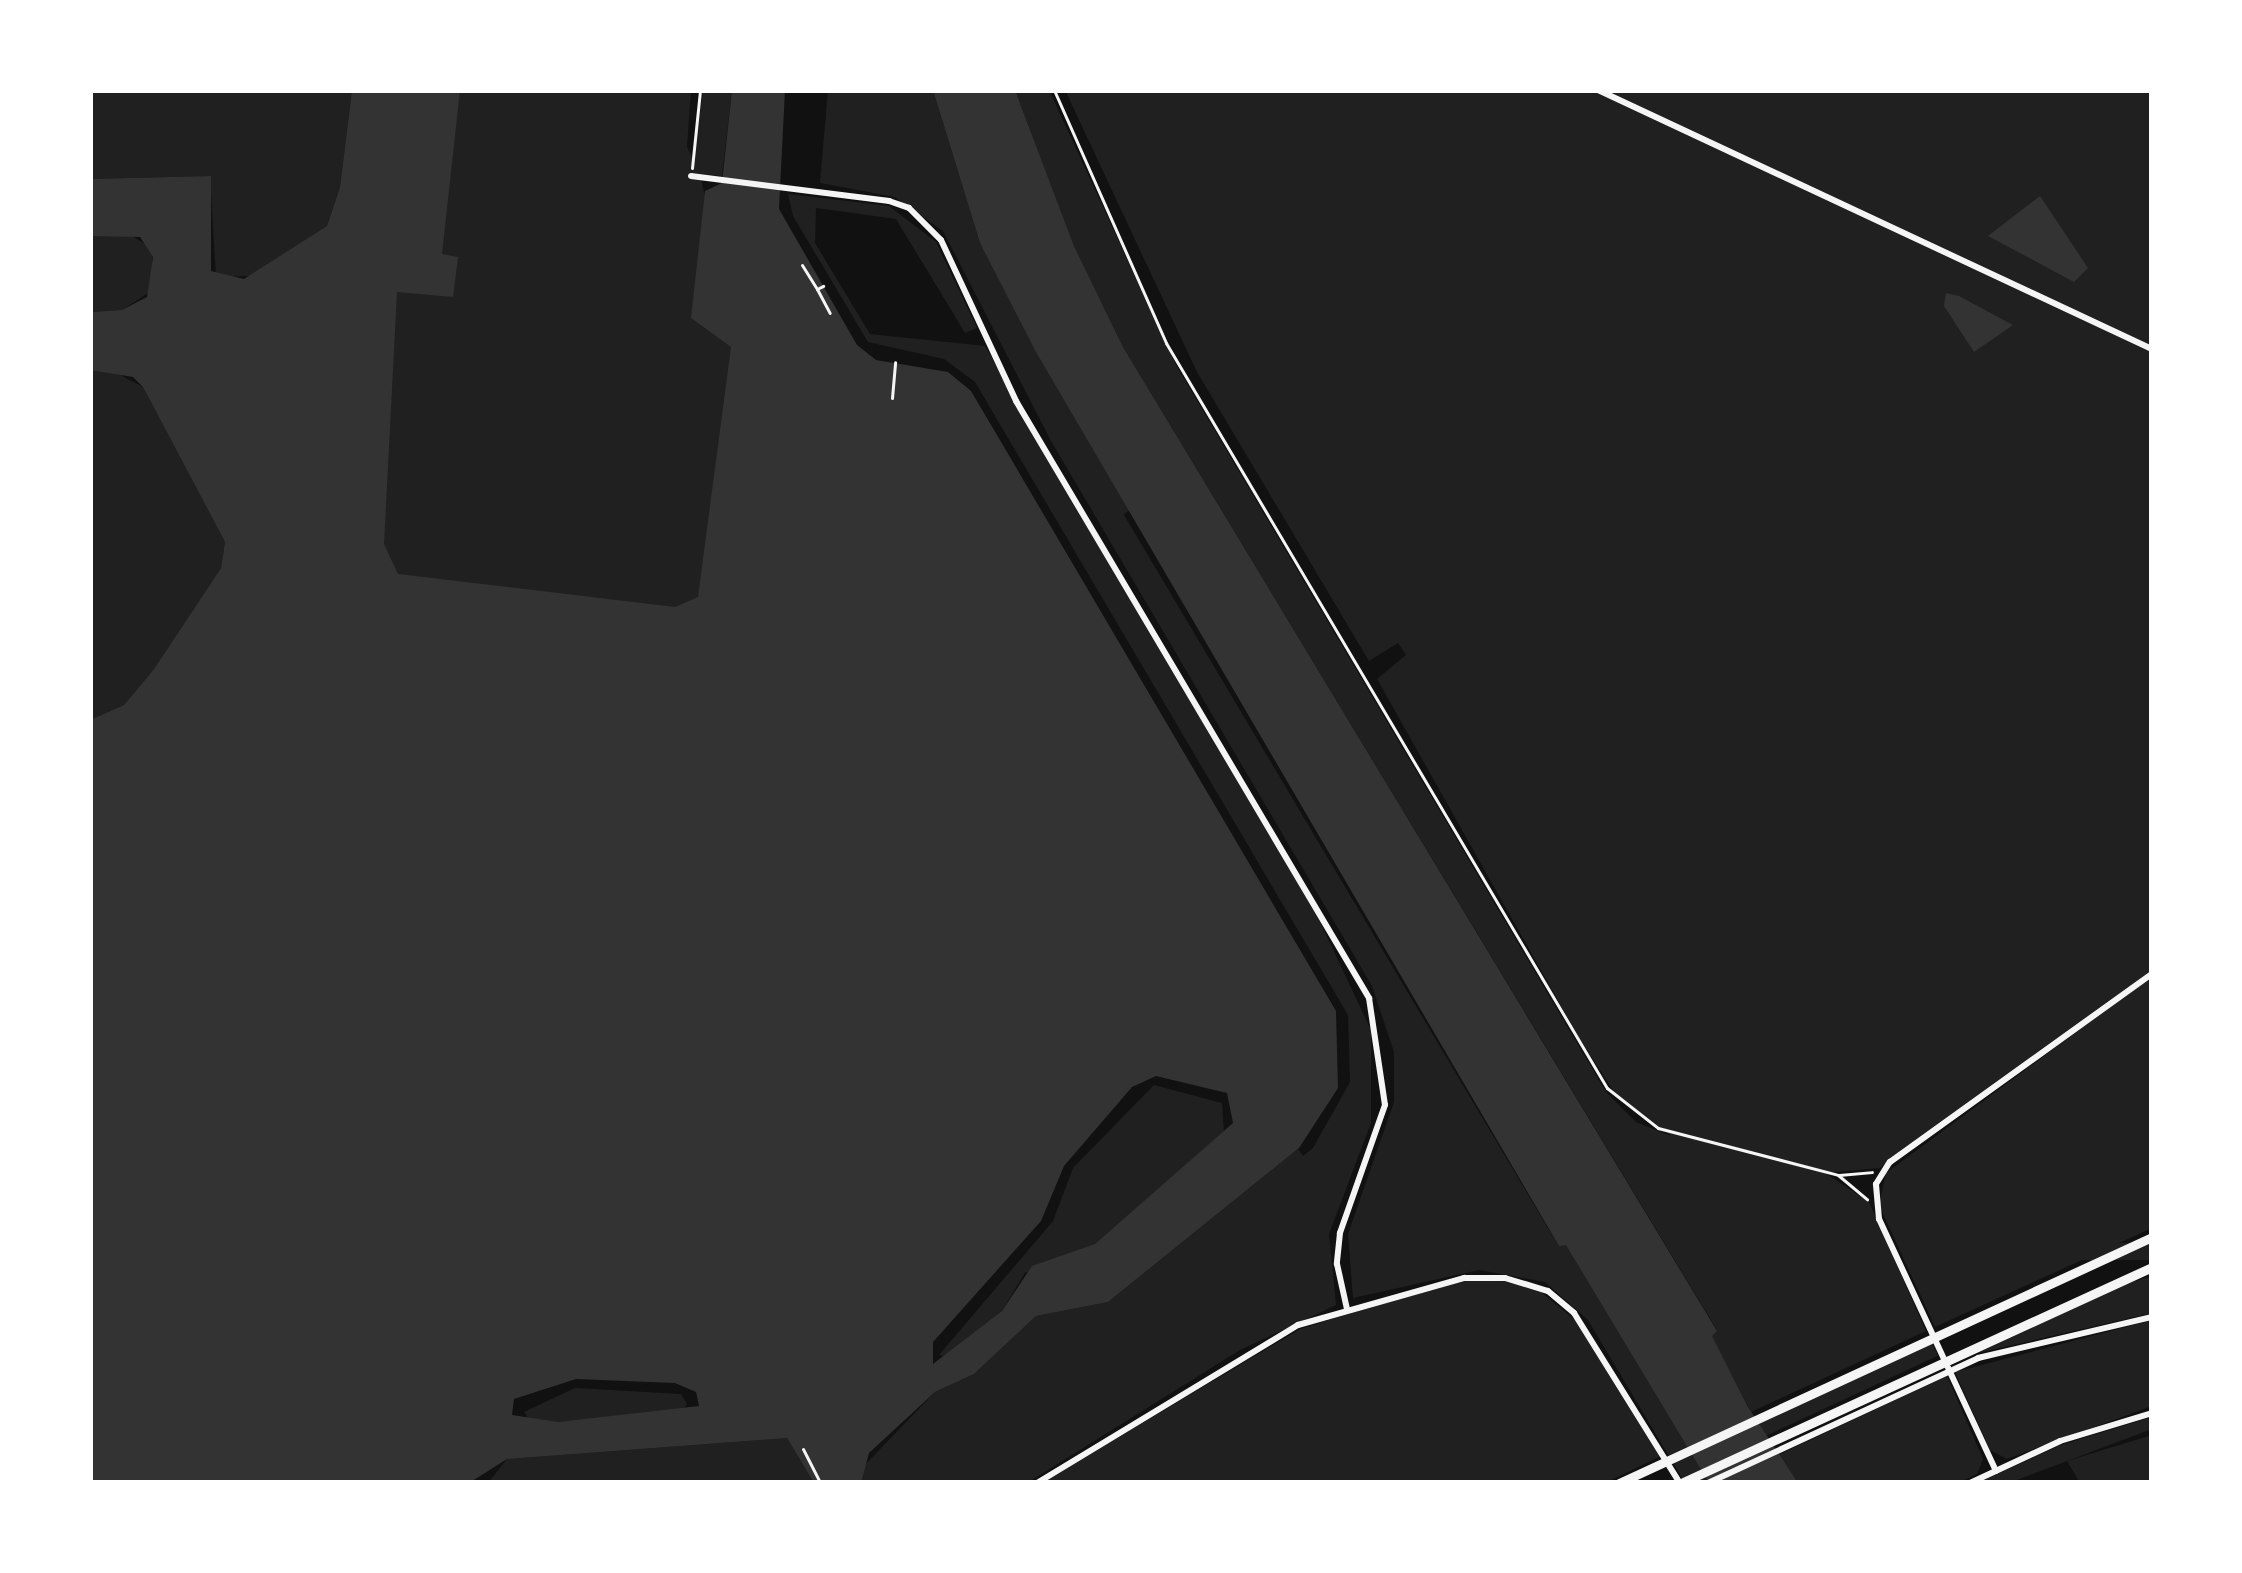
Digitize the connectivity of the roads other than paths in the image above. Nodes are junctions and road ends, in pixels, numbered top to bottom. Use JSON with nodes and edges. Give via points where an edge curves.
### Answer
{"nodes":[{"id":1,"x":1598,"y":90,"type":"edge"},
{"id":2,"x":691,"y":176,"type":"road end"},
{"id":3,"x":2152,"y":349,"type":"edge"},
{"id":4,"x":2152,"y":974,"type":"edge"},
{"id":5,"x":2152,"y":1237,"type":"edge"},
{"id":6,"x":2152,"y":1268,"type":"edge"},
{"id":7,"x":1347,"y":1310,"type":"junction"},
{"id":8,"x":2152,"y":1317,"type":"edge"},
{"id":9,"x":1966,"y":1358,"type":"junction"},
{"id":10,"x":2152,"y":1413,"type":"edge"},
{"id":11,"x":1801,"y":1434,"type":"junction"},
{"id":12,"x":1996,"y":1472,"type":"junction"},
{"id":13,"x":1037,"y":1483,"type":"edge"},
{"id":14,"x":1619,"y":1483,"type":"edge"},
{"id":15,"x":1681,"y":1483,"type":"edge"},
{"id":16,"x":1708,"y":1483,"type":"edge"},
{"id":17,"x":1970,"y":1483,"type":"edge"}],
"edges":[{"from":1,"to":3,"type":"street"},
{"from":2,"to":7,"type":"street","via":[[909,208],[941,240],[1016,401],[1355,971],[1378,1030],[1385,1105],[1336,1264]]},
{"from":4,"to":12,"type":"street","via":[[1890,1162],[1876,1184],[1876,1209]]},
{"from":5,"to":14,"type":"highway"},
{"from":6,"to":9,"type":"highway"},
{"from":7,"to":13,"type":"street","via":[[1242,1355]]},
{"from":7,"to":15,"type":"street","via":[[1464,1278],[1505,1278],[1548,1291],[1574,1313]]},
{"from":8,"to":9,"type":"street"},
{"from":9,"to":11,"type":"highway"},
{"from":10,"to":12,"type":"street"},
{"from":11,"to":15,"type":"highway"},
{"from":11,"to":16,"type":"street"},
{"from":12,"to":17,"type":"street"}]}
